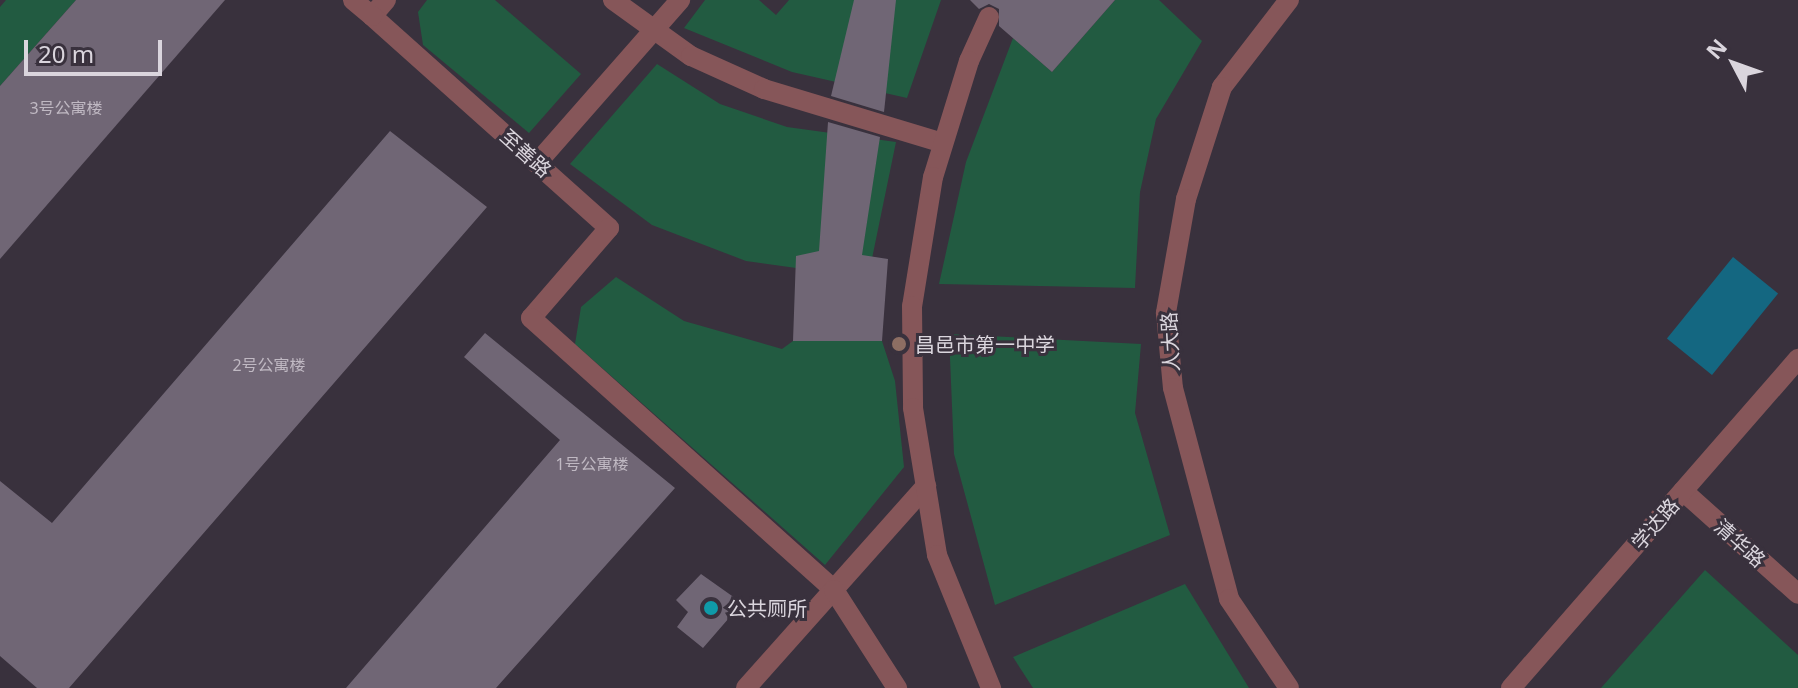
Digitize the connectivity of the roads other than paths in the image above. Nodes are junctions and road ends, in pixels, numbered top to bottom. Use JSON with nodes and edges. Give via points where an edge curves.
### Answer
{"nodes":[{"id":1,"x":353,"y":0,"type":"edge"},
{"id":2,"x":613,"y":0,"type":"edge"},
{"id":3,"x":680,"y":0,"type":"edge"},
{"id":4,"x":1289,"y":0,"type":"edge"},
{"id":5,"x":379,"y":8,"type":"edge"},
{"id":6,"x":989,"y":17,"type":"dead end"},
{"id":7,"x":655,"y":30,"type":"junction"},
{"id":8,"x":943,"y":143,"type":"junction"},
{"id":9,"x":537,"y":163,"type":"junction"},
{"id":10,"x":1798,"y":359,"type":"edge"},
{"id":11,"x":926,"y":486,"type":"junction"},
{"id":12,"x":1683,"y":491,"type":"junction"},
{"id":13,"x":834,"y":590,"type":"junction"},
{"id":14,"x":1798,"y":594,"type":"edge"},
{"id":15,"x":746,"y":688,"type":"edge"},
{"id":16,"x":897,"y":688,"type":"edge"},
{"id":17,"x":991,"y":688,"type":"edge"},
{"id":18,"x":1289,"y":688,"type":"edge"},
{"id":19,"x":1511,"y":688,"type":"edge"}],
"edges":[{"from":1,"to":5,"type":"street","name":"至善路"},
{"from":2,"to":7,"type":"street"},
{"from":3,"to":7,"type":"street"},
{"from":4,"to":18,"type":"street","name":"人大路","via":[[1222,87],[1186,199],[1166,313],[1173,388],[1229,599]]},
{"from":5,"to":9,"type":"street","name":"至善路"},
{"from":6,"to":8,"type":"street"},
{"from":7,"to":8,"type":"street","via":[[691,56],[764,89]]},
{"from":7,"to":9,"type":"street"},
{"from":8,"to":11,"type":"street","via":[[912,306],[913,408]]},
{"from":9,"to":13,"type":"street","name":"至善路","via":[[609,228],[531,318]]},
{"from":10,"to":12,"type":"street","name":"学达路"},
{"from":11,"to":13,"type":"street"},
{"from":11,"to":17,"type":"street","via":[[937,555]]},
{"from":12,"to":14,"type":"street","name":"清华路"},
{"from":12,"to":19,"type":"street","name":"学达路"},
{"from":13,"to":15,"type":"street"},
{"from":13,"to":16,"type":"street"}]}
